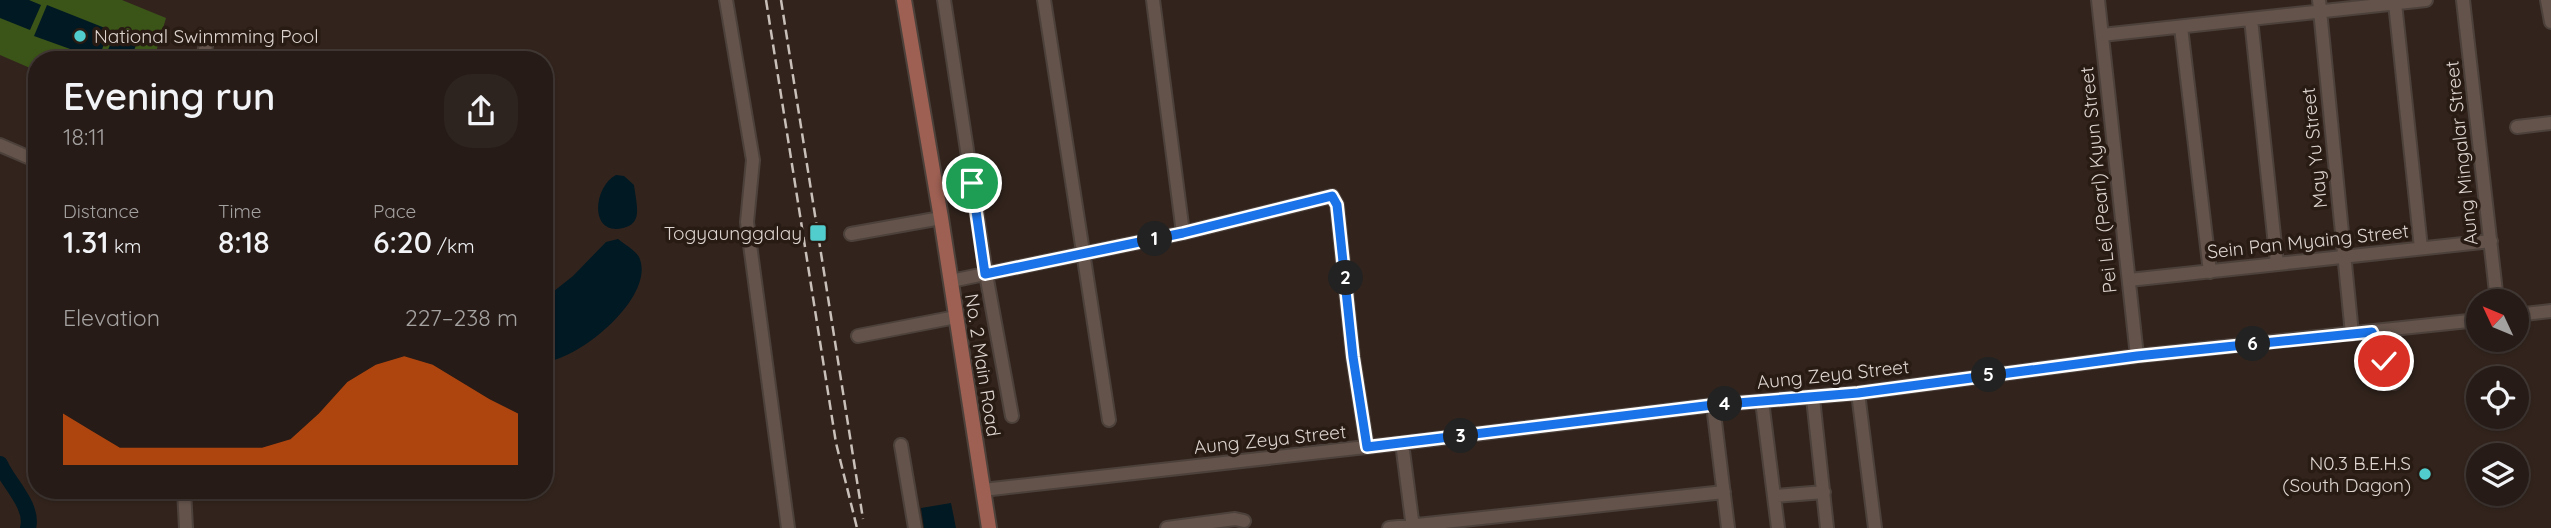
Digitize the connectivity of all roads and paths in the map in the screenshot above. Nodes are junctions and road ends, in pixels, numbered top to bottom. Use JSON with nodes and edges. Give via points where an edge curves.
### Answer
{"nodes":[{"id":1,"x":726,"y":0,"type":"edge"},
{"id":2,"x":904,"y":0,"type":"edge"},
{"id":3,"x":944,"y":0,"type":"edge"},
{"id":4,"x":1044,"y":0,"type":"edge"},
{"id":5,"x":1153,"y":0,"type":"edge"},
{"id":6,"x":2098,"y":0,"type":"edge"},
{"id":7,"x":2426,"y":0,"type":"edge"},
{"id":8,"x":2463,"y":0,"type":"edge"},
{"id":9,"x":2547,"y":0,"type":"edge"},
{"id":10,"x":2395,"y":3,"type":"junction"},
{"id":11,"x":2320,"y":6,"type":"edge"},
{"id":12,"x":2251,"y":19,"type":"junction"},
{"id":13,"x":2551,"y":22,"type":"edge"},
{"id":14,"x":2181,"y":27,"type":"junction"},
{"id":15,"x":2102,"y":35,"type":"junction"},
{"id":16,"x":207,"y":42,"type":"dead end"},
{"id":17,"x":204,"y":51,"type":"edge"},
{"id":18,"x":2551,"y":124,"type":"edge"},
{"id":19,"x":2517,"y":127,"type":"dead end"},
{"id":20,"x":0,"y":145,"type":"edge"},
{"id":21,"x":28,"y":157,"type":"edge"},
{"id":22,"x":941,"y":218,"type":"junction"},
{"id":23,"x":1183,"y":233,"type":"junction"},
{"id":24,"x":851,"y":234,"type":"dead end"},
{"id":25,"x":2491,"y":241,"type":"junction"},
{"id":26,"x":2421,"y":248,"type":"junction"},
{"id":27,"x":1082,"y":254,"type":"junction"},
{"id":28,"x":2344,"y":257,"type":"junction"},
{"id":29,"x":2277,"y":264,"type":"junction"},
{"id":30,"x":2210,"y":272,"type":"junction"},
{"id":31,"x":985,"y":274,"type":"junction"},
{"id":32,"x":2129,"y":280,"type":"junction"},
{"id":33,"x":951,"y":281,"type":"junction"},
{"id":34,"x":2496,"y":289,"type":"edge"},
{"id":35,"x":2551,"y":311,"type":"edge"},
{"id":36,"x":2529,"y":314,"type":"edge"},
{"id":37,"x":956,"y":317,"type":"junction"},
{"id":38,"x":2466,"y":321,"type":"edge"},
{"id":39,"x":2372,"y":332,"type":"junction"},
{"id":40,"x":2352,"y":334,"type":"junction"},
{"id":41,"x":858,"y":336,"type":"dead end"},
{"id":42,"x":2137,"y":356,"type":"junction"},
{"id":43,"x":2394,"y":383,"type":"dead end"},
{"id":44,"x":1858,"y":393,"type":"junction"},
{"id":45,"x":1813,"y":398,"type":"junction"},
{"id":46,"x":1762,"y":401,"type":"junction"},
{"id":47,"x":1713,"y":405,"type":"junction"},
{"id":48,"x":1012,"y":416,"type":"dead end"},
{"id":49,"x":1109,"y":420,"type":"dead end"},
{"id":50,"x":1402,"y":443,"type":"junction"},
{"id":51,"x":901,"y":445,"type":"dead end"},
{"id":52,"x":1367,"y":447,"type":"junction"},
{"id":53,"x":984,"y":490,"type":"junction"},
{"id":54,"x":1724,"y":492,"type":"junction"},
{"id":55,"x":1824,"y":492,"type":"junction"},
{"id":56,"x":1774,"y":496,"type":"junction"},
{"id":57,"x":184,"y":499,"type":"edge"},
{"id":58,"x":1244,"y":521,"type":"dead end"},
{"id":59,"x":1413,"y":526,"type":"edge"},
{"id":60,"x":186,"y":528,"type":"edge"},
{"id":61,"x":788,"y":528,"type":"edge"},
{"id":62,"x":915,"y":528,"type":"edge"},
{"id":63,"x":989,"y":528,"type":"edge"},
{"id":64,"x":1167,"y":528,"type":"edge"},
{"id":65,"x":1389,"y":528,"type":"edge"},
{"id":66,"x":1728,"y":528,"type":"edge"},
{"id":67,"x":1778,"y":528,"type":"edge"},
{"id":68,"x":1828,"y":528,"type":"edge"},
{"id":69,"x":1875,"y":528,"type":"edge"}],
"edges":[{"from":1,"to":61,"type":"street","via":[[753,160],[747,222]]},
{"from":2,"to":22,"type":"main road","name":"No. 2 Main Road"},
{"from":3,"to":31,"type":"street"},
{"from":4,"to":27,"type":"street"},
{"from":5,"to":23,"type":"street"},
{"from":6,"to":15,"type":"street","name":"Pei Lei (Pearl) Kyun Street"},
{"from":7,"to":10,"type":"street"},
{"from":8,"to":25,"type":"street","name":"Aung Mingalar Street"},
{"from":9,"to":13,"type":"street"},
{"from":10,"to":11,"type":"street"},
{"from":10,"to":26,"type":"street"},
{"from":11,"to":12,"type":"street"},
{"from":11,"to":28,"type":"street","name":"May Yu Street"},
{"from":12,"to":14,"type":"street"},
{"from":12,"to":29,"type":"street"},
{"from":14,"to":15,"type":"street"},
{"from":14,"to":30,"type":"street"},
{"from":15,"to":32,"type":"street","name":"Pei Lei (Pearl) Kyun Street"},
{"from":16,"to":17,"type":"street"},
{"from":18,"to":19,"type":"street"},
{"from":20,"to":21,"type":"street"},
{"from":22,"to":24,"type":"street"},
{"from":22,"to":33,"type":"main road","name":"No. 2 Main Road"},
{"from":23,"to":27,"type":"street"},
{"from":23,"to":52,"type":"street","via":[[1335,198]]},
{"from":25,"to":26,"type":"street","name":"Sein Pan Myaing Street"},
{"from":25,"to":34,"type":"street","name":"Aung Mingalar Street"},
{"from":26,"to":28,"type":"street","name":"Sein Pan Myaing Street"},
{"from":27,"to":31,"type":"street"},
{"from":27,"to":49,"type":"street"},
{"from":28,"to":29,"type":"street","name":"Sein Pan Myaing Street"},
{"from":28,"to":40,"type":"street","name":"May Yu Street"},
{"from":29,"to":30,"type":"street","name":"Sein Pan Myaing Street"},
{"from":30,"to":32,"type":"street","name":"Sein Pan Myaing Street"},
{"from":31,"to":33,"type":"street"},
{"from":31,"to":48,"type":"street"},
{"from":32,"to":42,"type":"street","name":"Pei Lei (Pearl) Kyun Street"},
{"from":33,"to":37,"type":"main road","name":"No. 2 Main Road"},
{"from":35,"to":36,"type":"street"},
{"from":37,"to":41,"type":"street"},
{"from":37,"to":53,"type":"main road","name":"No. 2 Main Road"},
{"from":38,"to":39,"type":"street","name":"Aung Zeya Street"},
{"from":39,"to":40,"type":"street","name":"Aung Zeya Street"},
{"from":39,"to":43,"type":"street"},
{"from":40,"to":42,"type":"street","name":"Aung Zeya Street"},
{"from":42,"to":44,"type":"street","name":"Aung Zeya Street"},
{"from":44,"to":45,"type":"street","name":"Aung Zeya Street"},
{"from":44,"to":69,"type":"street"},
{"from":45,"to":46,"type":"street","name":"Aung Zeya Street"},
{"from":45,"to":55,"type":"street"},
{"from":46,"to":47,"type":"street","name":"Aung Zeya Street"},
{"from":46,"to":56,"type":"street"},
{"from":47,"to":50,"type":"street","name":"Aung Zeya Street"},
{"from":47,"to":54,"type":"street"},
{"from":50,"to":52,"type":"street","name":"Aung Zeya Street"},
{"from":50,"to":59,"type":"street"},
{"from":51,"to":62,"type":"street"},
{"from":52,"to":53,"type":"street","name":"Aung Zeya Street"},
{"from":53,"to":63,"type":"main road","name":"No. 2 Main Road"},
{"from":54,"to":59,"type":"street"},
{"from":54,"to":66,"type":"street"},
{"from":55,"to":56,"type":"street"},
{"from":55,"to":68,"type":"street"},
{"from":56,"to":67,"type":"street"},
{"from":57,"to":60,"type":"street"},
{"from":58,"to":64,"type":"street"},
{"from":59,"to":65,"type":"street"}]}
